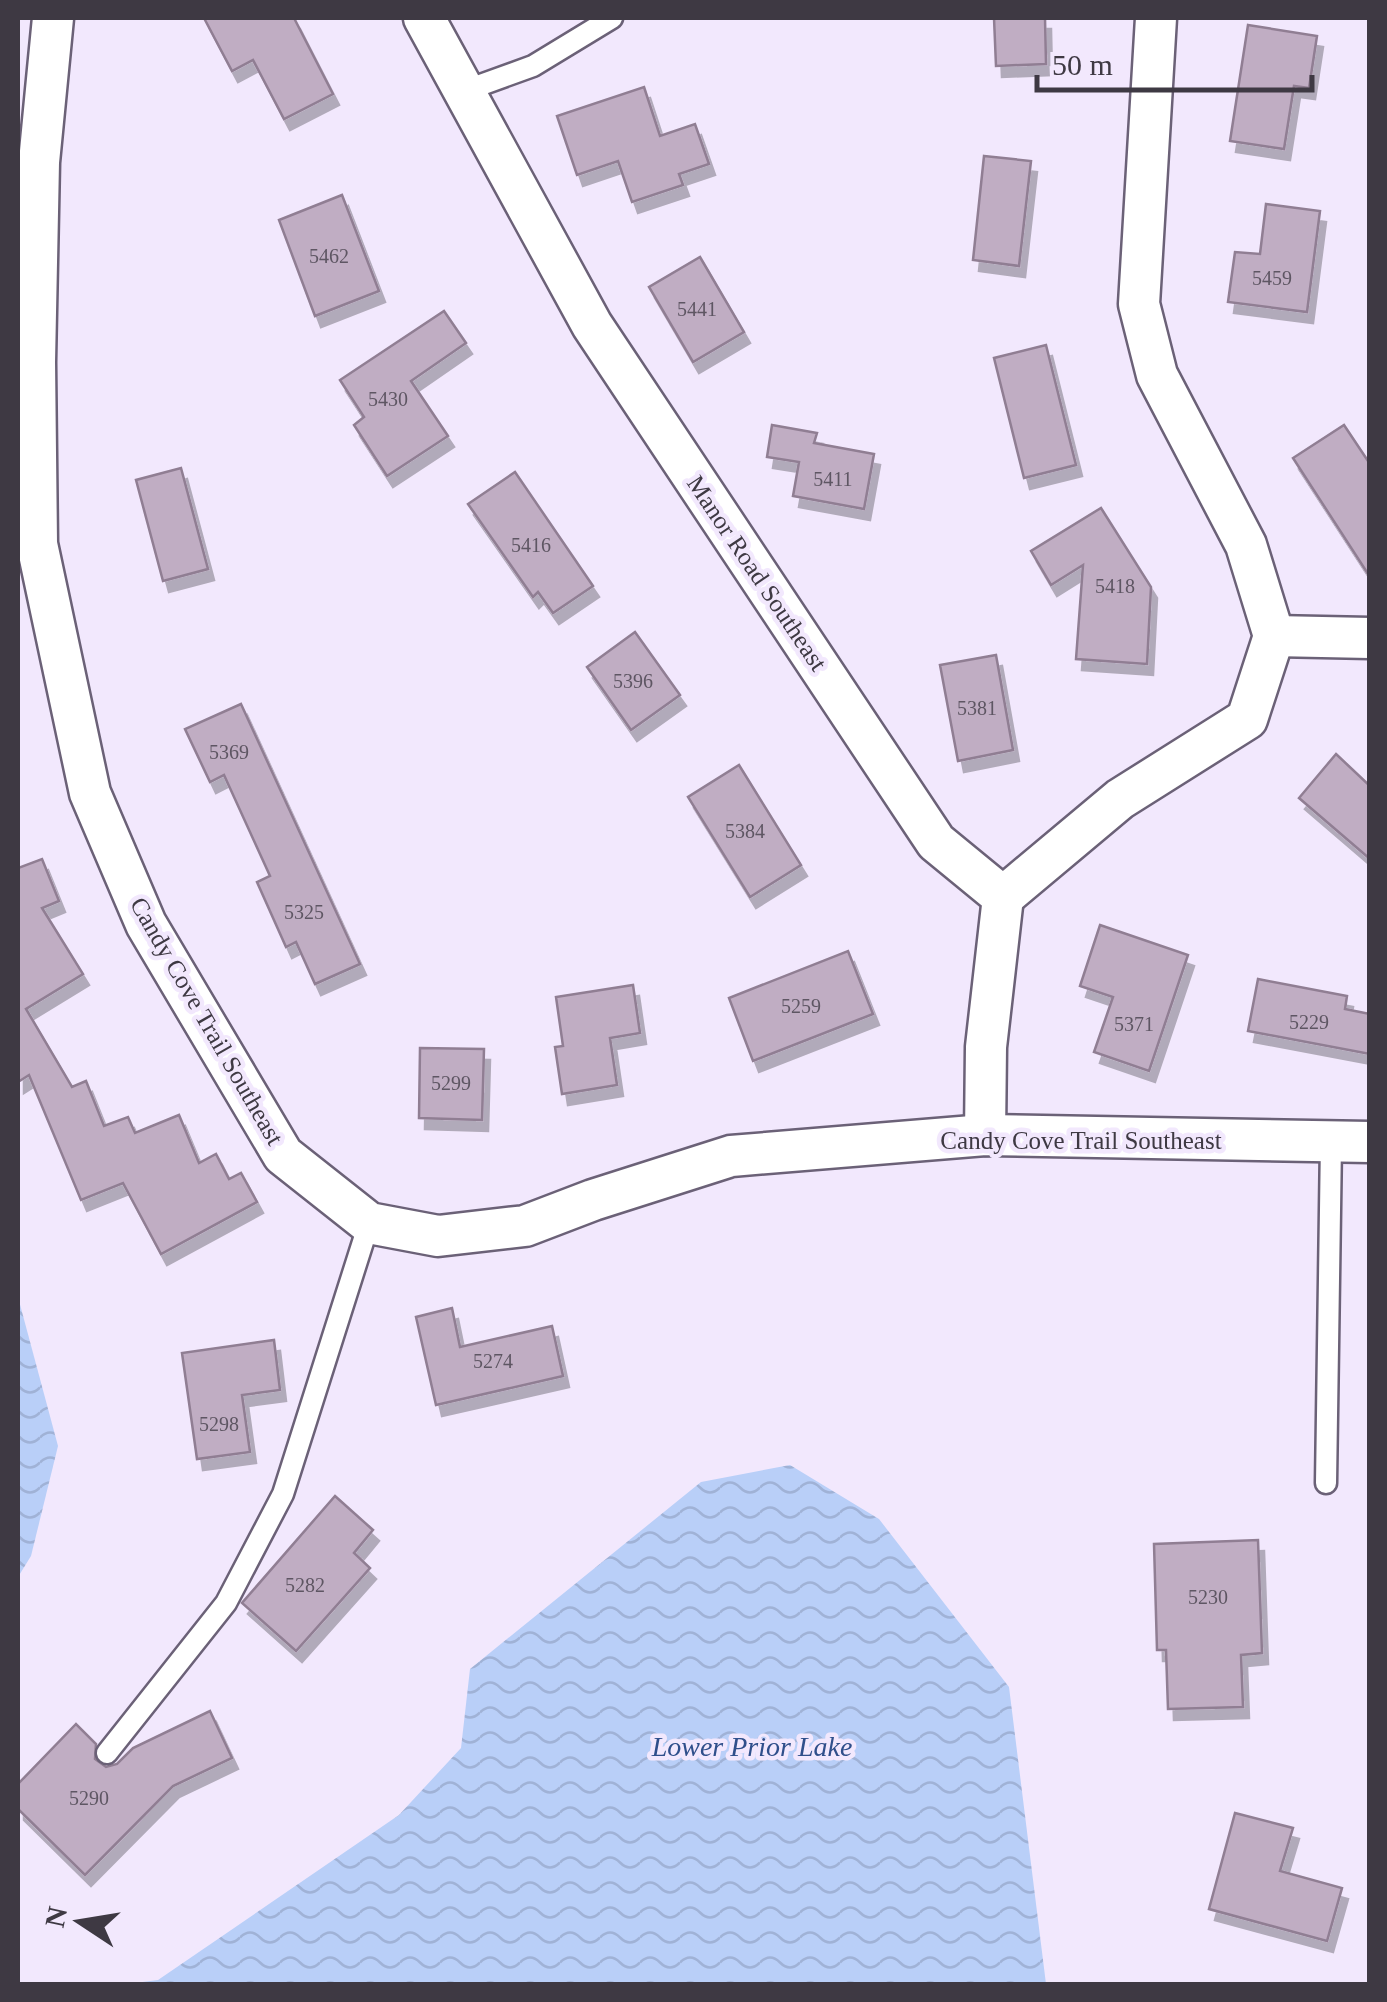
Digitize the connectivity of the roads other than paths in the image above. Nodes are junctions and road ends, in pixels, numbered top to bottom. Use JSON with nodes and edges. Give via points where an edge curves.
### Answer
{"nodes":[{"id":1,"x":53,"y":18,"type":"edge"},
{"id":2,"x":424,"y":18,"type":"edge"},
{"id":3,"x":612,"y":18,"type":"edge"},
{"id":4,"x":1156,"y":18,"type":"edge"},
{"id":5,"x":464,"y":91,"type":"junction"},
{"id":6,"x":1274,"y":636,"type":"junction"},
{"id":7,"x":1370,"y":638,"type":"edge"},
{"id":8,"x":1002,"y":897,"type":"junction"},
{"id":9,"x":985,"y":1135,"type":"junction"},
{"id":10,"x":1350,"y":1142,"type":"edge"},
{"id":11,"x":369,"y":1223,"type":"junction"},
{"id":12,"x":1326,"y":1483,"type":"dead end"},
{"id":13,"x":107,"y":1754,"type":"dead end"}],
"edges":[{"from":1,"to":11,"type":"street","name":"Candy Cove Trail Southeast","via":[[39,162],[37,544],[90,792],[146,924],[283,1155]]},
{"from":2,"to":5,"type":"street","name":"Manor Road Southeast"},
{"from":3,"to":5,"type":"lane","via":[[532,66]]},
{"from":4,"to":6,"type":"street","via":[[1139,304],[1156,375],[1246,545]]},
{"from":5,"to":8,"type":"street","name":"Manor Road Southeast","via":[[592,325],[936,842]]},
{"from":6,"to":7,"type":"street"},
{"from":6,"to":8,"type":"street","via":[[1248,719],[1120,799]]},
{"from":8,"to":9,"type":"street","via":[[986,1046]]},
{"from":9,"to":10,"type":"street","name":"Candy Cove Trail Southeast"},
{"from":9,"to":11,"type":"street","name":"Candy Cove Trail Southeast","via":[[731,1156],[524,1226],[438,1236]]},
{"from":10,"to":12,"type":"lane"},
{"from":11,"to":13,"type":"lane","via":[[282,1494],[226,1603]]}]}
